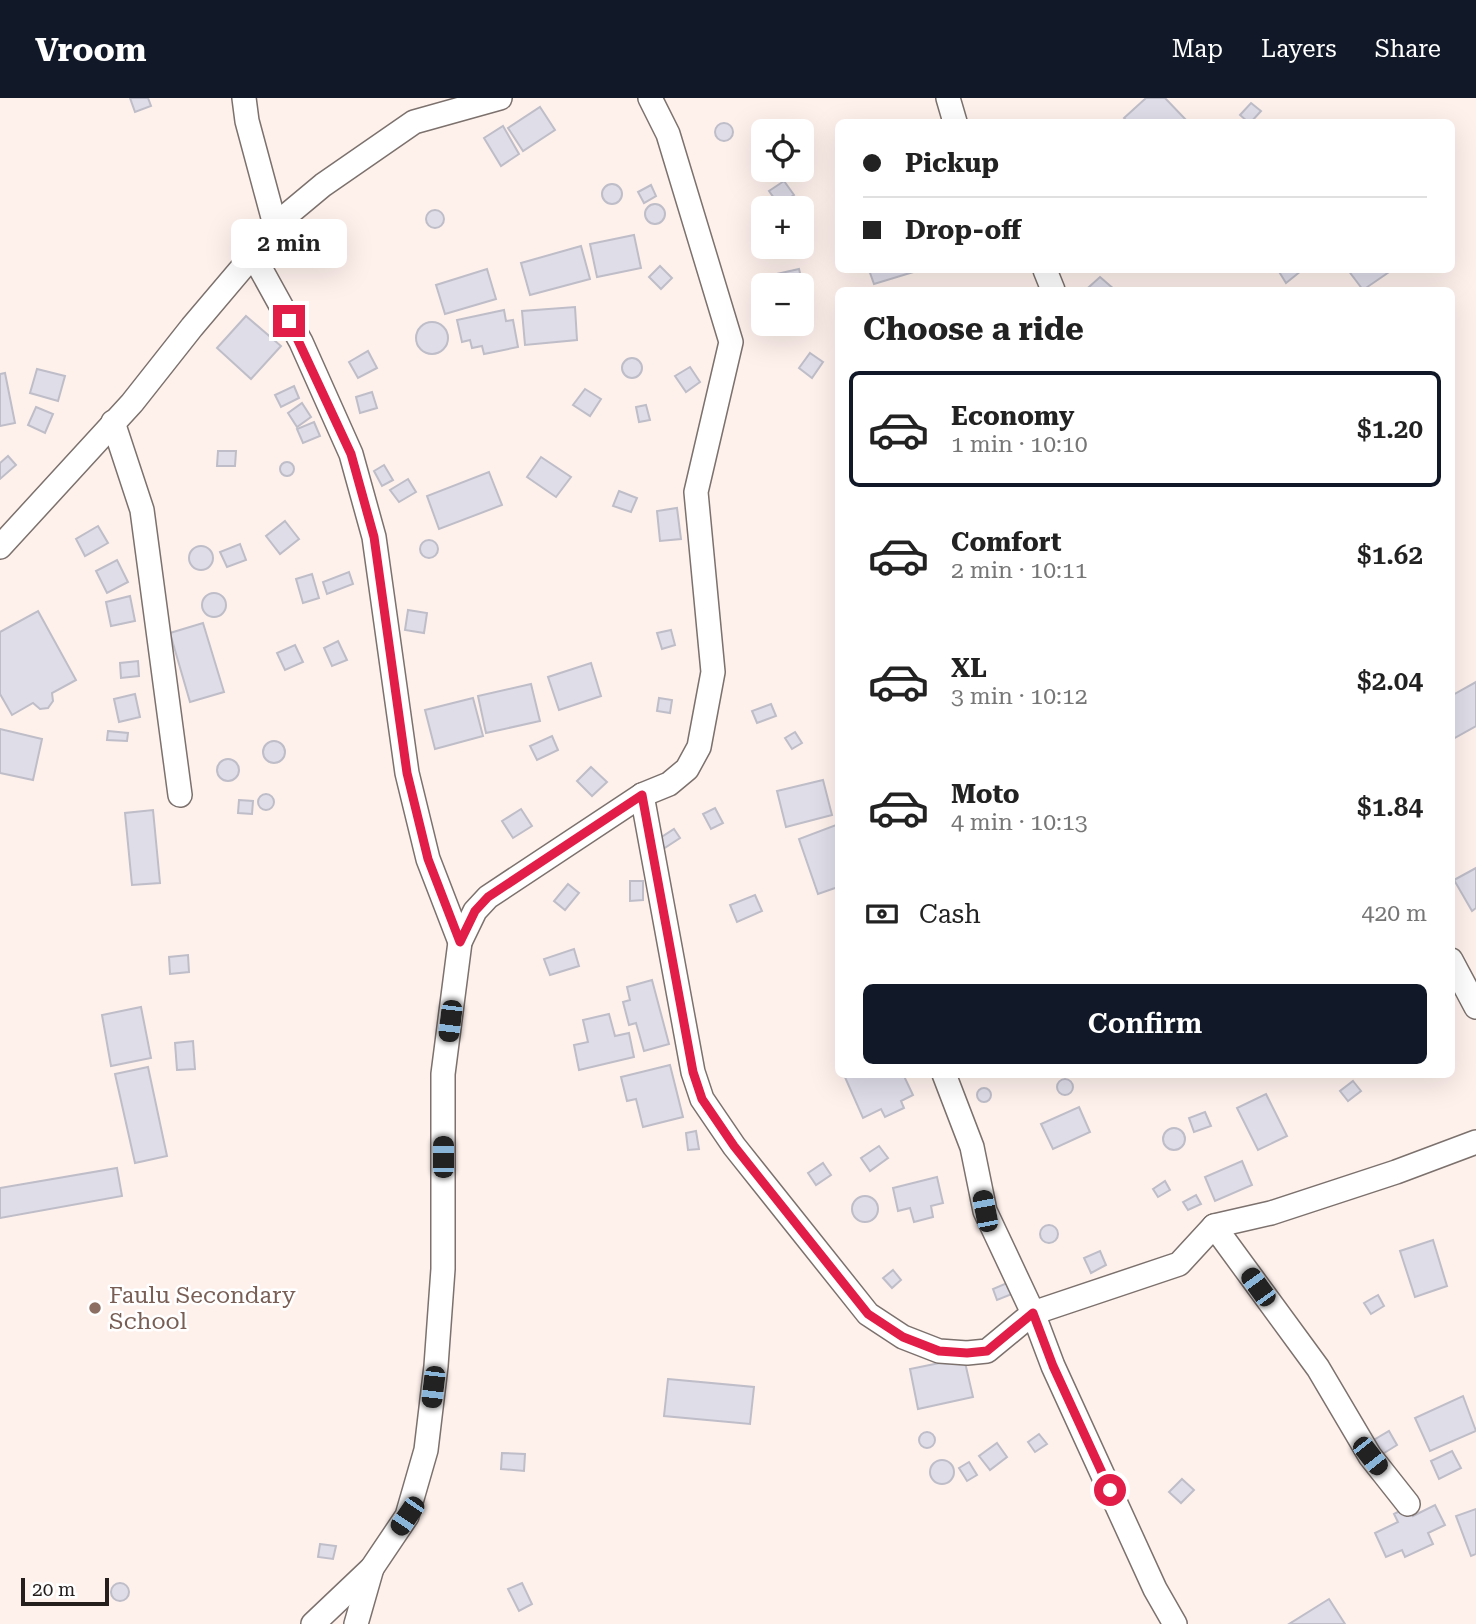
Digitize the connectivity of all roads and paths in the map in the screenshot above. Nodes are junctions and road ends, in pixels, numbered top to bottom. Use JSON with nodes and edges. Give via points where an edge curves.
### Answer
{"nodes":[{"id":1,"x":244,"y":98,"type":"edge"},
{"id":2,"x":500,"y":98,"type":"edge"},
{"id":3,"x":650,"y":98,"type":"edge"},
{"id":4,"x":948,"y":98,"type":"edge"},
{"id":5,"x":954,"y":119,"type":"edge"},
{"id":6,"x":275,"y":225,"type":"junction"},
{"id":7,"x":253,"y":255,"type":"junction"},
{"id":8,"x":113,"y":422,"type":"junction"},
{"id":9,"x":0,"y":547,"type":"edge"},
{"id":10,"x":180,"y":795,"type":"dead end"},
{"id":11,"x":642,"y":795,"type":"junction"},
{"id":12,"x":460,"y":942,"type":"junction"},
{"id":13,"x":1455,"y":968,"type":"edge"},
{"id":14,"x":1476,"y":1007,"type":"edge"},
{"id":15,"x":946,"y":1078,"type":"edge"},
{"id":16,"x":1476,"y":1142,"type":"edge"},
{"id":17,"x":1214,"y":1226,"type":"junction"},
{"id":18,"x":1033,"y":1313,"type":"junction"},
{"id":19,"x":1408,"y":1504,"type":"dead end"},
{"id":20,"x":372,"y":1568,"type":"junction"},
{"id":21,"x":313,"y":1624,"type":"edge"},
{"id":22,"x":356,"y":1624,"type":"edge"},
{"id":23,"x":1175,"y":1624,"type":"edge"}],
"edges":[{"from":1,"to":6,"type":"street"},
{"from":2,"to":6,"type":"street","via":[[414,122],[323,184]]},
{"from":3,"to":11,"type":"street","via":[[667,134],[731,342],[696,492],[713,672],[699,747],[687,769],[669,784]]},
{"from":4,"to":5,"type":"street"},
{"from":6,"to":7,"type":"street"},
{"from":7,"to":8,"type":"street"},
{"from":7,"to":12,"type":"street","via":[[301,342],[351,454],[374,537],[407,773],[428,859]]},
{"from":8,"to":9,"type":"street"},
{"from":8,"to":10,"type":"street","via":[[142,510]]},
{"from":11,"to":12,"type":"street","via":[[488,897],[475,911]]},
{"from":11,"to":18,"type":"street","via":[[693,1072],[702,1099],[734,1146],[868,1314],[903,1337],[939,1351],[987,1351]]},
{"from":12,"to":20,"type":"street","via":[[443,1074],[443,1269],[425,1450],[407,1516]]},
{"from":13,"to":14,"type":"street"},
{"from":15,"to":18,"type":"street","via":[[972,1147],[985,1211]]},
{"from":16,"to":17,"type":"street","via":[[1271,1213]]},
{"from":17,"to":18,"type":"street","via":[[1179,1264]]},
{"from":17,"to":19,"type":"street","via":[[1318,1368],[1370,1456]]},
{"from":18,"to":23,"type":"street","via":[[1076,1416]]},
{"from":20,"to":21,"type":"street"},
{"from":20,"to":22,"type":"street"}]}
